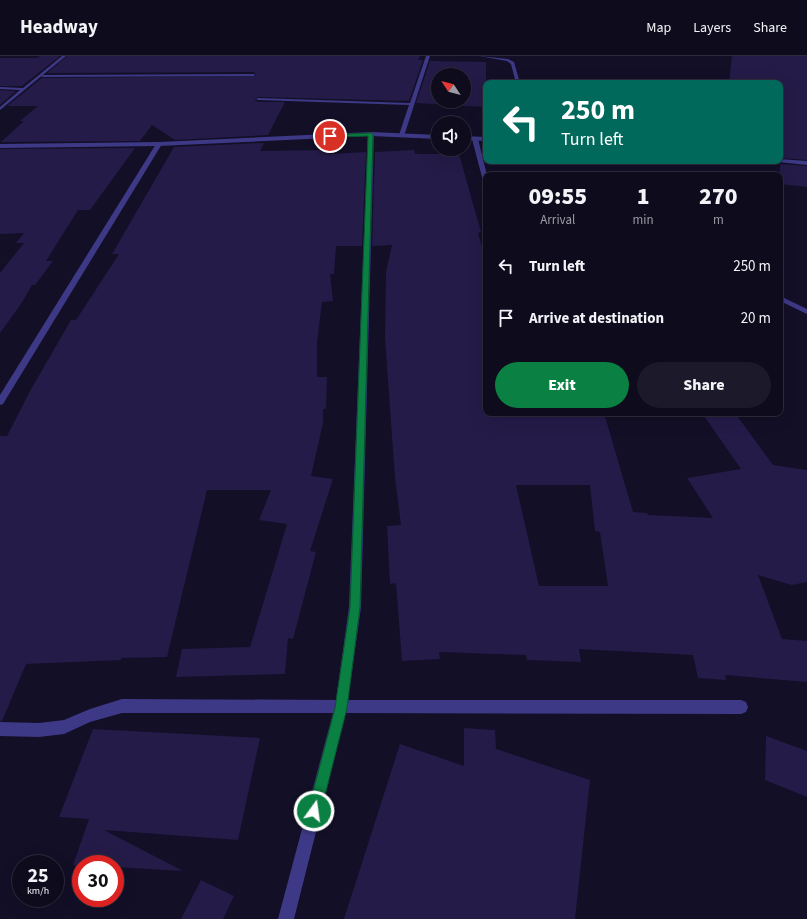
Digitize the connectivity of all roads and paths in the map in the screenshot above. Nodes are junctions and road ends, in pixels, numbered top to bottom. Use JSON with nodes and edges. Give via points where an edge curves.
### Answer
{"nodes":[{"id":1,"x":64,"y":56,"type":"edge"},
{"id":2,"x":428,"y":56,"type":"edge"},
{"id":3,"x":481,"y":56,"type":"edge"},
{"id":4,"x":254,"y":75,"type":"dead end"},
{"id":5,"x":42,"y":76,"type":"junction"},
{"id":6,"x":517,"y":80,"type":"edge"},
{"id":7,"x":0,"y":88,"type":"edge"},
{"id":8,"x":25,"y":90,"type":"junction"},
{"id":9,"x":258,"y":99,"type":"dead end"},
{"id":10,"x":412,"y":104,"type":"junction"},
{"id":11,"x":0,"y":109,"type":"edge"},
{"id":12,"x":371,"y":134,"type":"junction"},
{"id":13,"x":402,"y":135,"type":"junction"},
{"id":14,"x":431,"y":137,"type":"edge"},
{"id":15,"x":471,"y":139,"type":"edge"},
{"id":16,"x":475,"y":139,"type":"junction"},
{"id":17,"x":483,"y":139,"type":"edge"},
{"id":18,"x":159,"y":144,"type":"junction"},
{"id":19,"x":0,"y":146,"type":"edge"},
{"id":20,"x":783,"y":161,"type":"edge"},
{"id":21,"x":807,"y":163,"type":"edge"},
{"id":22,"x":484,"y":172,"type":"edge"},
{"id":23,"x":783,"y":300,"type":"edge"},
{"id":24,"x":807,"y":312,"type":"edge"},
{"id":25,"x":0,"y":402,"type":"edge"},
{"id":26,"x":742,"y":707,"type":"dead end"},
{"id":27,"x":341,"y":708,"type":"junction"},
{"id":28,"x":0,"y":729,"type":"edge"},
{"id":29,"x":286,"y":919,"type":"edge"}],
"edges":[{"from":1,"to":5,"type":"street"},
{"from":2,"to":10,"type":"street"},
{"from":3,"to":6,"type":"street","via":[[508,60],[512,63]]},
{"from":4,"to":5,"type":"street"},
{"from":5,"to":8,"type":"street"},
{"from":7,"to":8,"type":"street"},
{"from":8,"to":11,"type":"street"},
{"from":9,"to":10,"type":"street"},
{"from":10,"to":13,"type":"street"},
{"from":12,"to":13,"type":"street"},
{"from":12,"to":18,"type":"street"},
{"from":12,"to":27,"type":"street","via":[[355,607]]},
{"from":13,"to":14,"type":"street"},
{"from":15,"to":16,"type":"street"},
{"from":16,"to":17,"type":"street"},
{"from":16,"to":22,"type":"street"},
{"from":18,"to":19,"type":"street"},
{"from":18,"to":25,"type":"street"},
{"from":20,"to":21,"type":"street"},
{"from":23,"to":24,"type":"street"},
{"from":26,"to":27,"type":"street"},
{"from":27,"to":28,"type":"street","via":[[122,706],[64,727],[39,730]]},
{"from":27,"to":29,"type":"street"}]}
